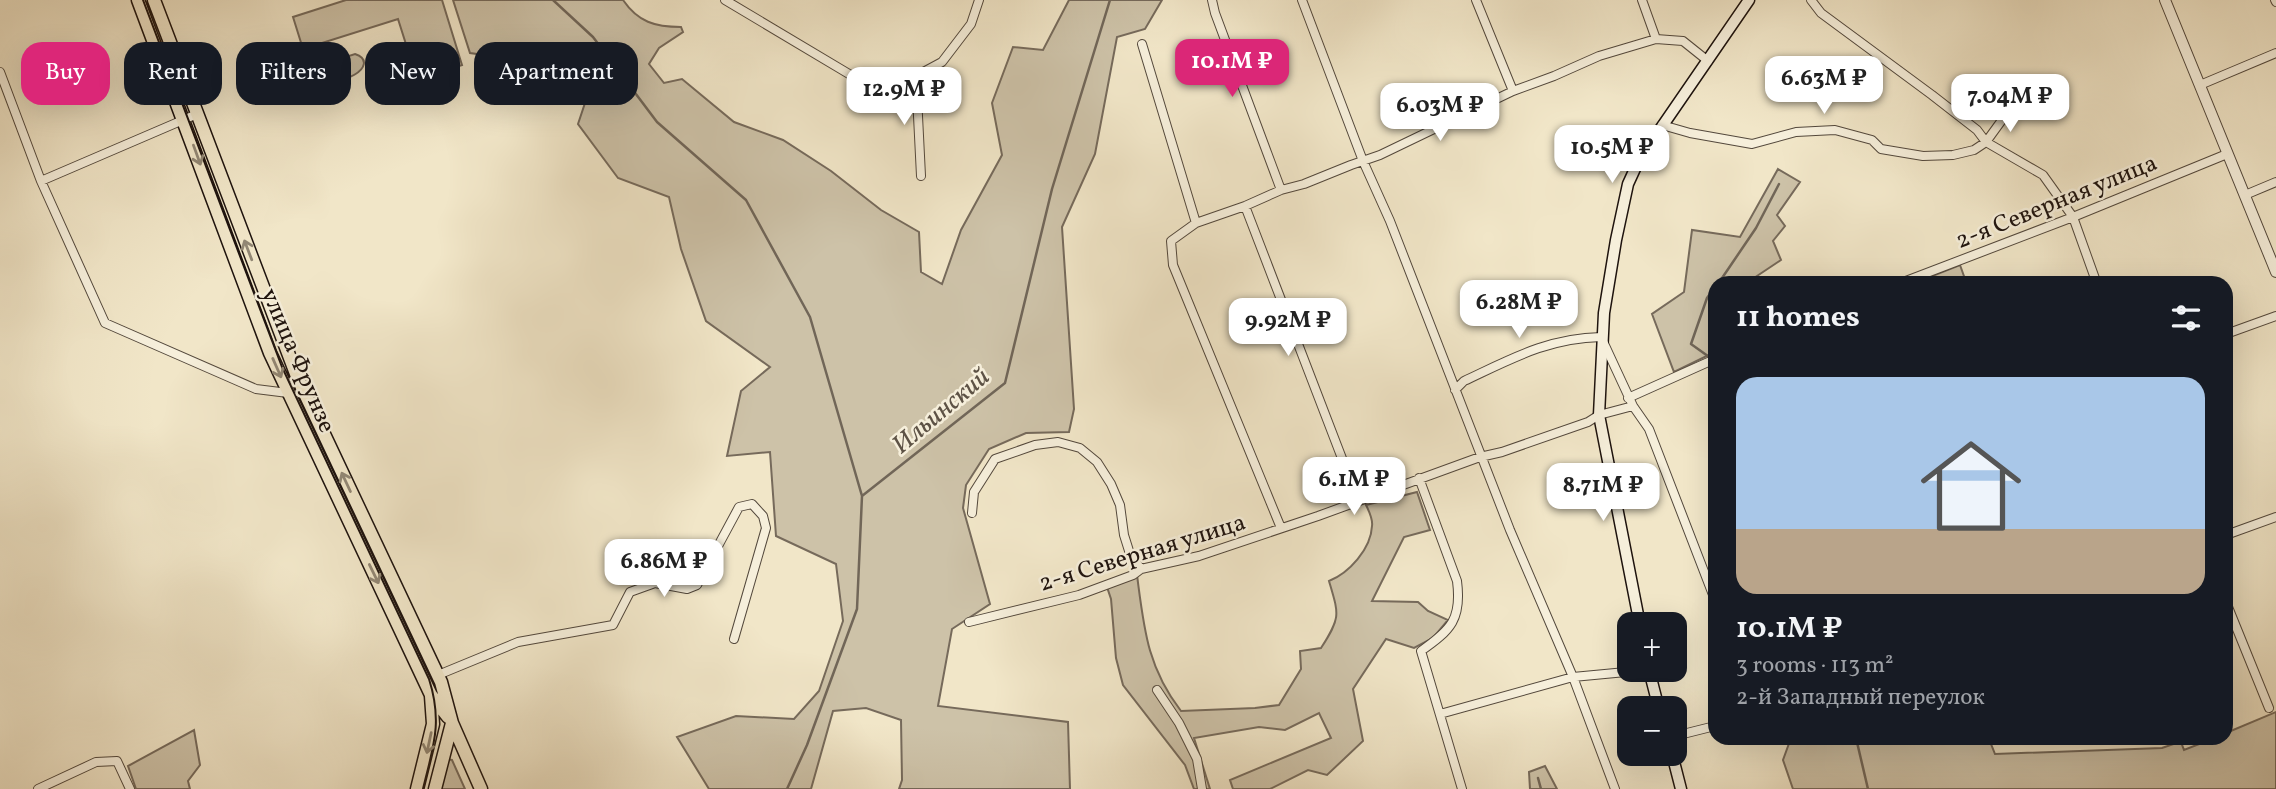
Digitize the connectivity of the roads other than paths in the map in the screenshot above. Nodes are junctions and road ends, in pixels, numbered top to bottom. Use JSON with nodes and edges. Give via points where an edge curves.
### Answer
{"nodes":[{"id":1,"x":138,"y":0,"type":"edge"},
{"id":2,"x":154,"y":0,"type":"edge"},
{"id":3,"x":725,"y":0,"type":"edge"},
{"id":4,"x":979,"y":0,"type":"edge"},
{"id":5,"x":1212,"y":0,"type":"edge"},
{"id":6,"x":1302,"y":0,"type":"edge"},
{"id":7,"x":1476,"y":0,"type":"edge"},
{"id":8,"x":1642,"y":0,"type":"edge"},
{"id":9,"x":1749,"y":0,"type":"edge"},
{"id":10,"x":1811,"y":0,"type":"edge"},
{"id":11,"x":2165,"y":0,"type":"edge"},
{"id":12,"x":1656,"y":39,"type":"junction"},
{"id":13,"x":1142,"y":44,"type":"dead end"},
{"id":14,"x":2276,"y":53,"type":"edge"},
{"id":15,"x":1708,"y":61,"type":"junction"},
{"id":16,"x":0,"y":72,"type":"edge"},
{"id":17,"x":915,"y":76,"type":"junction"},
{"id":18,"x":2200,"y":85,"type":"junction"},
{"id":19,"x":1513,"y":91,"type":"junction"},
{"id":20,"x":2010,"y":109,"type":"dead end"},
{"id":21,"x":197,"y":114,"type":"junction"},
{"id":22,"x":183,"y":120,"type":"junction"},
{"id":23,"x":1662,"y":125,"type":"junction"},
{"id":24,"x":1986,"y":142,"type":"junction"},
{"id":25,"x":2227,"y":154,"type":"junction"},
{"id":26,"x":1363,"y":161,"type":"junction"},
{"id":27,"x":921,"y":176,"type":"dead end"},
{"id":28,"x":41,"y":181,"type":"junction"},
{"id":29,"x":2276,"y":182,"type":"edge"},
{"id":30,"x":1281,"y":190,"type":"junction"},
{"id":31,"x":2245,"y":195,"type":"junction"},
{"id":32,"x":1245,"y":206,"type":"junction"},
{"id":33,"x":2073,"y":217,"type":"junction"},
{"id":34,"x":1196,"y":223,"type":"junction"},
{"id":35,"x":2276,"y":271,"type":"edge"},
{"id":36,"x":1919,"y":276,"type":"edge"},
{"id":37,"x":2094,"y":276,"type":"edge"},
{"id":38,"x":2276,"y":316,"type":"edge"},
{"id":39,"x":2233,"y":331,"type":"edge"},
{"id":40,"x":1601,"y":337,"type":"junction"},
{"id":41,"x":1708,"y":362,"type":"edge"},
{"id":42,"x":1455,"y":390,"type":"junction"},
{"id":43,"x":288,"y":393,"type":"junction"},
{"id":44,"x":1628,"y":398,"type":"junction"},
{"id":45,"x":1633,"y":407,"type":"junction"},
{"id":46,"x":1599,"y":415,"type":"junction"},
{"id":47,"x":1480,"y":457,"type":"junction"},
{"id":48,"x":1419,"y":478,"type":"junction"},
{"id":49,"x":1358,"y":500,"type":"junction"},
{"id":50,"x":972,"y":513,"type":"dead end"},
{"id":51,"x":2276,"y":517,"type":"edge"},
{"id":52,"x":1281,"y":528,"type":"junction"},
{"id":53,"x":2233,"y":532,"type":"edge"},
{"id":54,"x":1141,"y":569,"type":"junction"},
{"id":55,"x":1708,"y":582,"type":"edge"},
{"id":56,"x":1637,"y":612,"type":"edge"},
{"id":57,"x":2233,"y":619,"type":"edge"},
{"id":58,"x":969,"y":622,"type":"dead end"},
{"id":59,"x":734,"y":639,"type":"dead end"},
{"id":60,"x":1617,"y":673,"type":"edge"},
{"id":61,"x":438,"y":675,"type":"junction"},
{"id":62,"x":1573,"y":677,"type":"junction"},
{"id":63,"x":1157,"y":690,"type":"dead end"},
{"id":64,"x":431,"y":695,"type":"junction"},
{"id":65,"x":2269,"y":709,"type":"dead end"},
{"id":66,"x":1440,"y":714,"type":"junction"},
{"id":67,"x":452,"y":723,"type":"junction"},
{"id":68,"x":1708,"y":728,"type":"edge"},
{"id":69,"x":1687,"y":733,"type":"edge"},
{"id":70,"x":1675,"y":766,"type":"edge"},
{"id":71,"x":38,"y":789,"type":"edge"},
{"id":72,"x":130,"y":789,"type":"edge"},
{"id":73,"x":418,"y":789,"type":"edge"},
{"id":74,"x":435,"y":789,"type":"edge"},
{"id":75,"x":481,"y":789,"type":"edge"},
{"id":76,"x":1202,"y":789,"type":"edge"},
{"id":77,"x":1462,"y":789,"type":"edge"},
{"id":78,"x":1615,"y":789,"type":"edge"},
{"id":79,"x":1681,"y":789,"type":"edge"}],
"edges":[{"from":1,"to":22,"type":"main road","name":"улица Фрунзе"},
{"from":2,"to":21,"type":"main road","name":"улица Фрунзе"},
{"from":3,"to":17,"type":"street","via":[[849,74],[876,82]]},
{"from":4,"to":17,"type":"street","via":[[971,24],[942,62]]},
{"from":5,"to":30,"type":"street"},
{"from":6,"to":26,"type":"street"},
{"from":7,"to":19,"type":"street"},
{"from":8,"to":12,"type":"street"},
{"from":9,"to":15,"type":"main road"},
{"from":10,"to":24,"type":"street","via":[[1821,13],[1977,130]]},
{"from":11,"to":18,"type":"street"},
{"from":12,"to":15,"type":"street","via":[[1683,41]]},
{"from":12,"to":19,"type":"street"},
{"from":13,"to":34,"type":"street"},
{"from":14,"to":18,"type":"street"},
{"from":15,"to":23,"type":"main road"},
{"from":16,"to":28,"type":"street"},
{"from":17,"to":27,"type":"street"},
{"from":18,"to":25,"type":"street"},
{"from":19,"to":26,"type":"street"},
{"from":20,"to":24,"type":"street"},
{"from":21,"to":22,"type":"street"},
{"from":61,"to":21,"type":"main road","name":"улица Фрунзе","one_way":true,"via":[[298,379]]},
{"from":22,"to":28,"type":"street"},
{"from":22,"to":43,"type":"main road","name":"улица Фрунзе","one_way":true},
{"from":23,"to":24,"type":"street","via":[[1752,144],[1796,132],[1835,130],[1872,140],[1881,149],[1923,156],[1953,155]]},
{"from":23,"to":40,"type":"main road","via":[[1628,184]]},
{"from":24,"to":33,"type":"street","via":[[2043,175]]},
{"from":25,"to":31,"type":"street"},
{"from":25,"to":33,"type":"street","name":"2-я Северная улица"},
{"from":26,"to":30,"type":"street"},
{"from":26,"to":42,"type":"street"},
{"from":28,"to":43,"type":"street","via":[[105,323],[256,388]]},
{"from":29,"to":31,"type":"street"},
{"from":30,"to":32,"type":"street"},
{"from":31,"to":35,"type":"street"},
{"from":32,"to":34,"type":"street"},
{"from":32,"to":49,"type":"street"},
{"from":33,"to":36,"type":"street","name":"2-я Северная улица"},
{"from":33,"to":37,"type":"street"},
{"from":34,"to":52,"type":"street","via":[[1171,242],[1174,265]]},
{"from":38,"to":39,"type":"street"},
{"from":40,"to":42,"type":"street","via":[[1537,347],[1464,381]]},
{"from":40,"to":44,"type":"street"},
{"from":40,"to":46,"type":"main road"},
{"from":41,"to":44,"type":"street"},
{"from":42,"to":47,"type":"street"},
{"from":43,"to":64,"type":"main road","name":"улица Фрунзе","one_way":true},
{"from":44,"to":45,"type":"street"},
{"from":45,"to":46,"type":"street","name":"2-я Северная улица"},
{"from":45,"to":55,"type":"street","via":[[1649,429]]},
{"from":46,"to":47,"type":"street","name":"2-я Северная улица"},
{"from":46,"to":56,"type":"main road"},
{"from":47,"to":48,"type":"street","name":"2-я Северная улица"},
{"from":47,"to":62,"type":"street"},
{"from":48,"to":49,"type":"street","name":"2-я Северная улица"},
{"from":48,"to":66,"type":"street","via":[[1459,595],[1457,613],[1444,635],[1421,651]]},
{"from":49,"to":52,"type":"street","name":"2-я Северная улица"},
{"from":50,"to":54,"type":"street","via":[[974,492],[995,459],[1058,442],[1080,448],[1097,462],[1111,484],[1130,554]]},
{"from":51,"to":53,"type":"street"},
{"from":52,"to":54,"type":"street","name":"2-я Северная улица","via":[[1199,556]]},
{"from":54,"to":58,"type":"street","name":"2-я Северная улица","via":[[1079,595]]},
{"from":57,"to":65,"type":"street"},
{"from":59,"to":61,"type":"street","via":[[766,528],[752,503],[739,507],[697,585],[687,589],[655,583],[630,592],[613,625],[518,642]]},
{"from":60,"to":62,"type":"street"},
{"from":61,"to":67,"type":"main road","name":"улица Фрунзе"},
{"from":62,"to":66,"type":"street"},
{"from":62,"to":78,"type":"street"},
{"from":63,"to":76,"type":"street","via":[[1197,760]]},
{"from":64,"to":67,"type":"main road","name":"улица Фрунзе"},
{"from":64,"to":73,"type":"main road","one_way":true,"via":[[433,724]]},
{"from":66,"to":77,"type":"street"},
{"from":67,"to":74,"type":"main road"},
{"from":67,"to":75,"type":"main road","name":"улица Фрунзе"},
{"from":68,"to":69,"type":"street"},
{"from":70,"to":79,"type":"main road"},
{"from":71,"to":72,"type":"street","via":[[96,762],[117,761]]}]}
